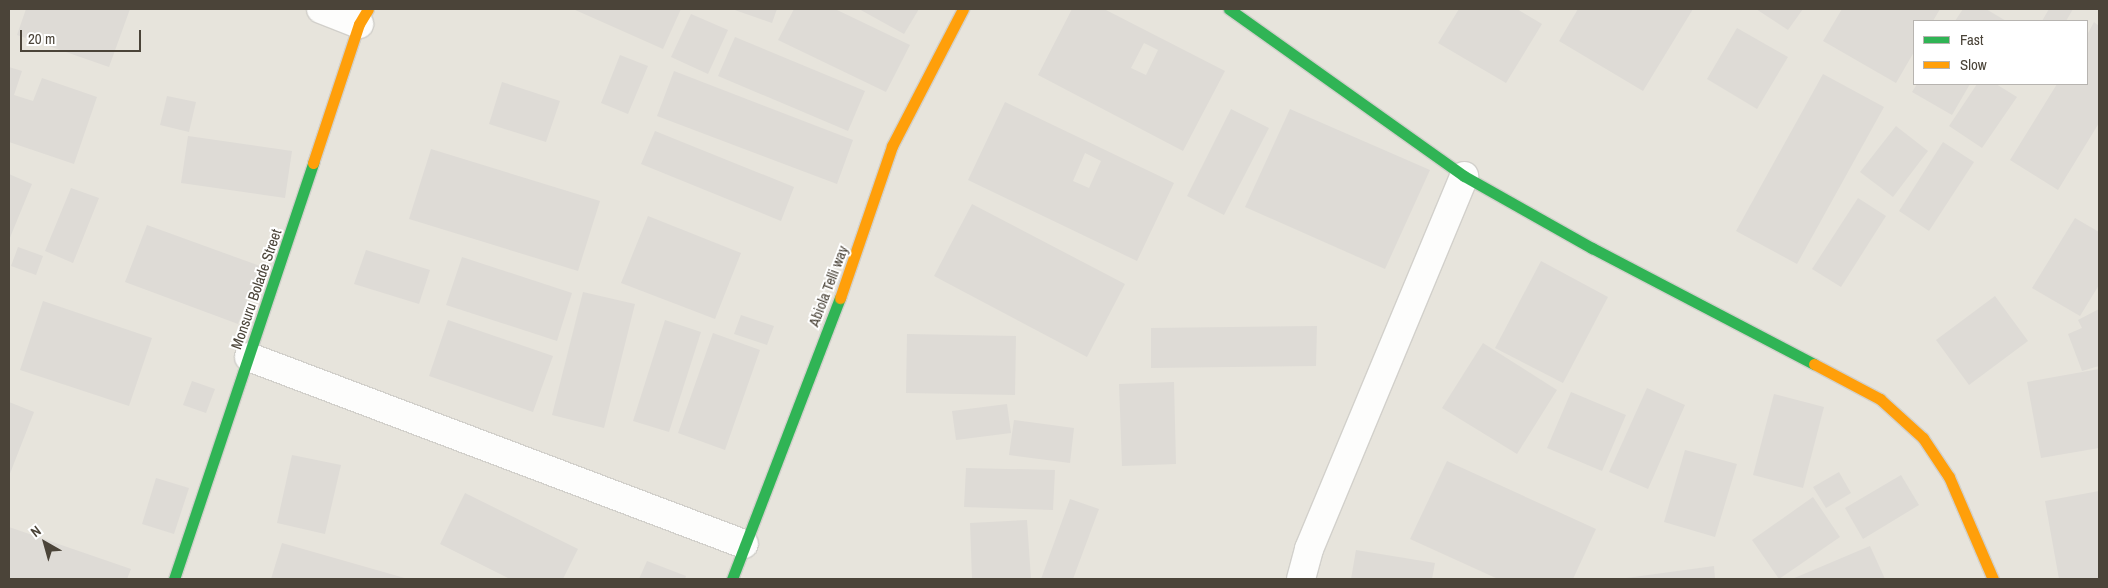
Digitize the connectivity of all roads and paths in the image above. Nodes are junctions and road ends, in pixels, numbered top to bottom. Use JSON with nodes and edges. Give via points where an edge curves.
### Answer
{"nodes":[{"id":1,"x":321,"y":9,"type":"edge"},
{"id":2,"x":963,"y":9,"type":"edge"},
{"id":3,"x":1229,"y":9,"type":"edge"},
{"id":4,"x":364,"y":16,"type":"edge"},
{"id":5,"x":1464,"y":176,"type":"junction"},
{"id":6,"x":249,"y":357,"type":"junction"},
{"id":7,"x":744,"y":544,"type":"junction"},
{"id":8,"x":174,"y":579,"type":"edge"},
{"id":9,"x":732,"y":579,"type":"edge"},
{"id":10,"x":1301,"y":579,"type":"edge"},
{"id":11,"x":1993,"y":579,"type":"edge"}],
"edges":[{"from":1,"to":4,"type":"street"},
{"from":2,"to":7,"type":"street","name":"Abiola Telli way","via":[[892,146],[860,245]]},
{"from":3,"to":5,"type":"street"},
{"from":4,"to":6,"type":"street","name":"Monsuru Bolade Street"},
{"from":5,"to":10,"type":"street","via":[[1309,549]]},
{"from":5,"to":11,"type":"street","via":[[1592,248],[1880,399],[1922,438],[1949,477]]},
{"from":6,"to":7,"type":"street"},
{"from":6,"to":8,"type":"street","name":"Monsuru Bolade Street"},
{"from":7,"to":9,"type":"street","name":"Abiola Telli way"}]}
